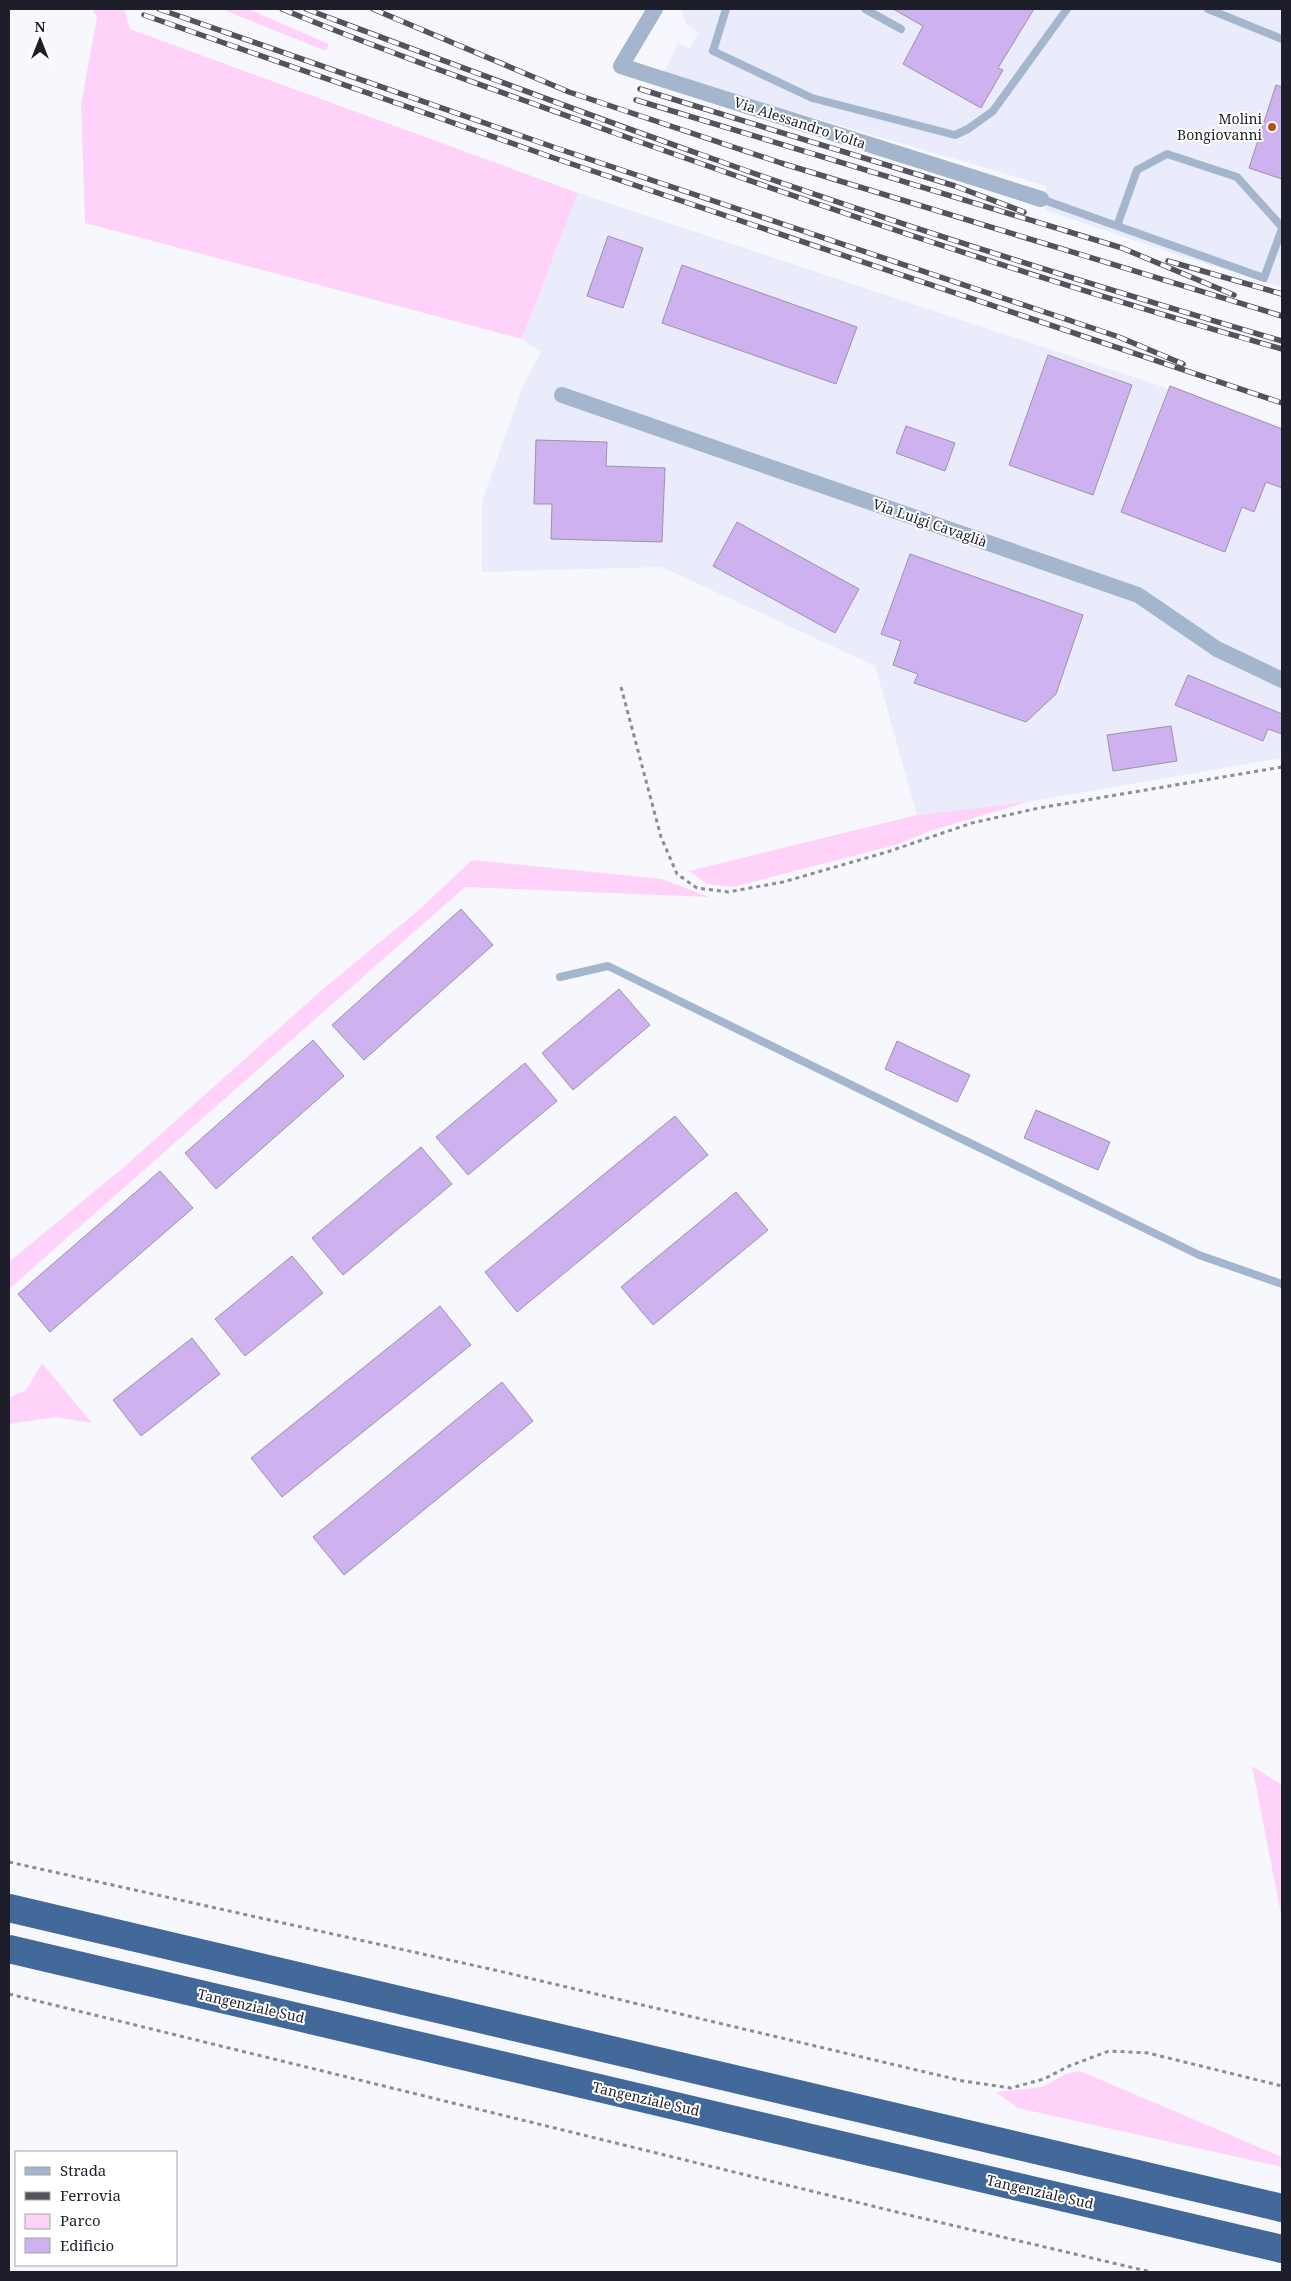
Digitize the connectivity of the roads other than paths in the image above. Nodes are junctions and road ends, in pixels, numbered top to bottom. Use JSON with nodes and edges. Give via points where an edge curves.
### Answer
{"nodes":[{"id":1,"x":655,"y":9,"type":"edge"},
{"id":2,"x":726,"y":9,"type":"edge"},
{"id":3,"x":865,"y":9,"type":"edge"},
{"id":4,"x":1067,"y":9,"type":"edge"},
{"id":5,"x":1208,"y":9,"type":"edge"},
{"id":6,"x":901,"y":29,"type":"dead end"},
{"id":7,"x":1282,"y":39,"type":"edge"},
{"id":8,"x":1041,"y":200,"type":"joint"},
{"id":9,"x":1117,"y":226,"type":"junction"},
{"id":10,"x":1282,"y":228,"type":"edge"},
{"id":11,"x":562,"y":395,"type":"dead end"},
{"id":12,"x":1282,"y":680,"type":"edge"},
{"id":13,"x":560,"y":977,"type":"dead end"},
{"id":14,"x":1282,"y":1284,"type":"edge"},
{"id":15,"x":9,"y":1908,"type":"edge"},
{"id":16,"x":9,"y":1949,"type":"edge"},
{"id":17,"x":1282,"y":2208,"type":"edge"},
{"id":18,"x":1282,"y":2249,"type":"edge"}],
"edges":[{"from":1,"to":8,"type":"street","name":"Via Alessandro Volta","via":[[621,66]]},
{"from":2,"to":4,"type":"lane","via":[[713,51],[812,98],[955,135],[994,112]]},
{"from":3,"to":6,"type":"lane"},
{"from":5,"to":7,"type":"lane"},
{"from":8,"to":9,"type":"lane"},
{"from":9,"to":10,"type":"lane","via":[[1264,278]]},
{"from":9,"to":10,"type":"lane","via":[[1137,170],[1166,154],[1237,177]]},
{"from":11,"to":12,"type":"street","name":"Via Luigi Cavaglià","via":[[1138,595],[1217,650]]},
{"from":13,"to":14,"type":"lane","via":[[608,966],[1199,1256]]},
{"from":15,"to":17,"type":"highway"},
{"from":16,"to":18,"type":"highway","name":"Tangenziale Sud"}]}
